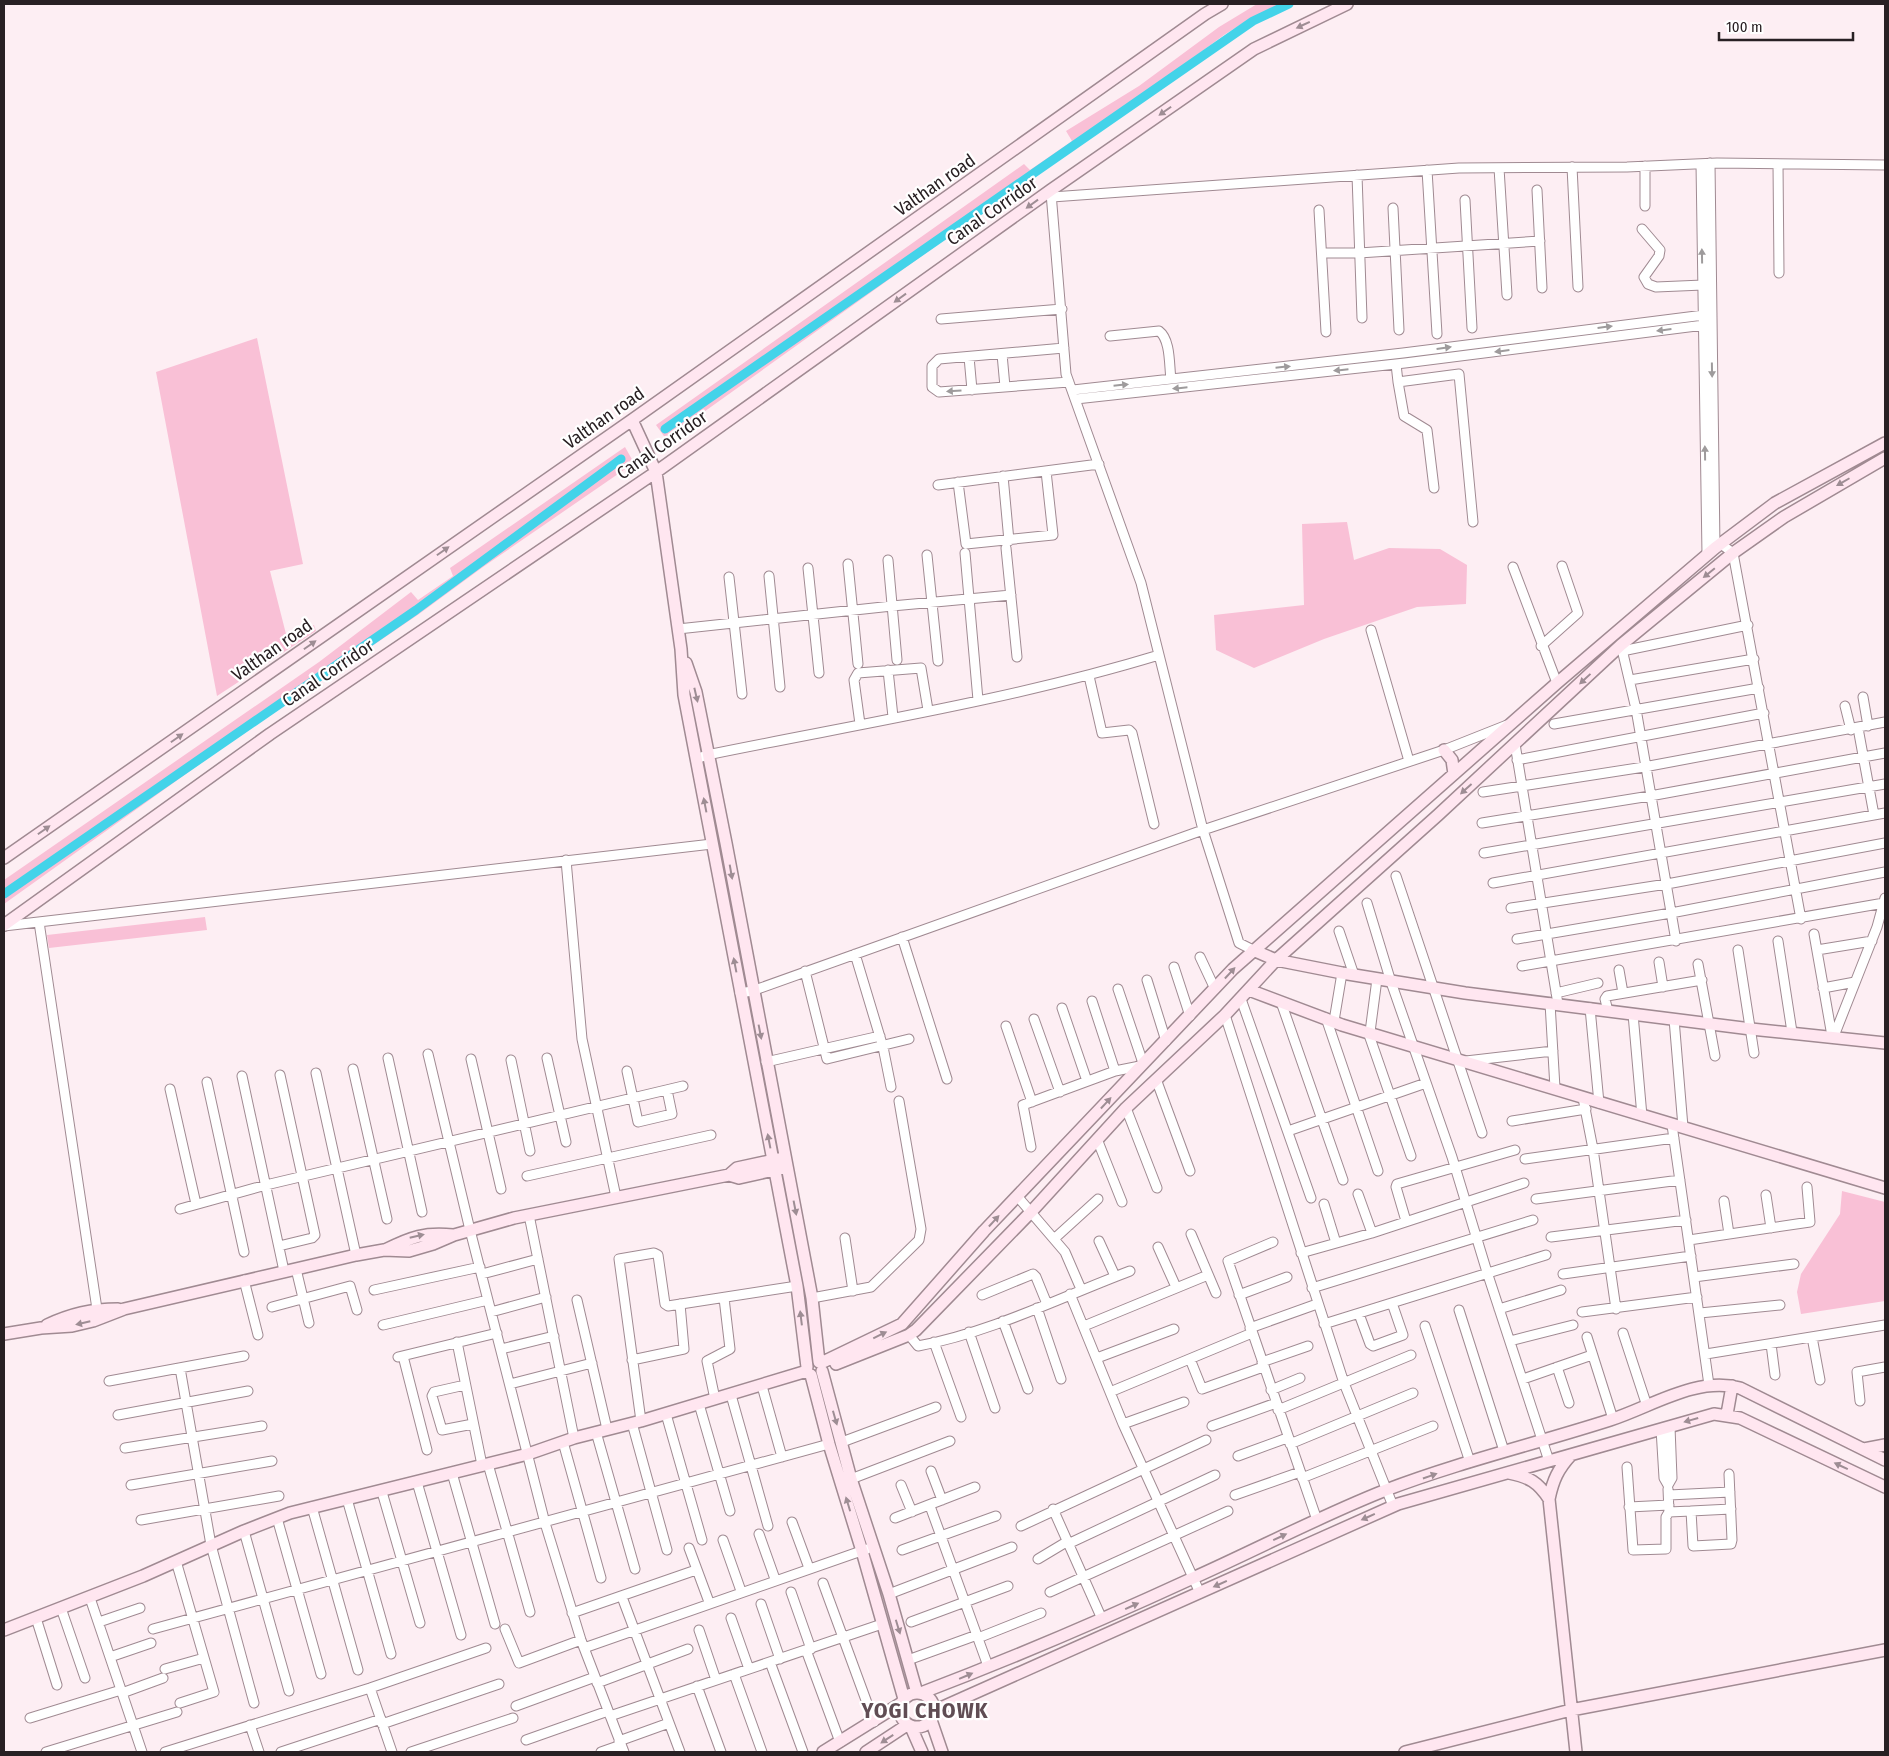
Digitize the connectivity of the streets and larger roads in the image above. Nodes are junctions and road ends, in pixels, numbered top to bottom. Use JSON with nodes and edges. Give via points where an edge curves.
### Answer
{"nodes":[{"id":1,"x":1222,"y":4,"type":"edge"},
{"id":2,"x":1347,"y":4,"type":"edge"},
{"id":3,"x":1706,"y":164,"type":"junction"},
{"id":4,"x":1778,"y":164,"type":"junction"},
{"id":5,"x":1885,"y":165,"type":"edge"},
{"id":6,"x":1645,"y":166,"type":"junction"},
{"id":7,"x":1499,"y":168,"type":"junction"},
{"id":8,"x":1572,"y":168,"type":"junction"},
{"id":9,"x":1427,"y":170,"type":"junction"},
{"id":10,"x":1357,"y":175,"type":"junction"},
{"id":11,"x":1537,"y":190,"type":"dead end"},
{"id":12,"x":1051,"y":194,"type":"junction"},
{"id":13,"x":1466,"y":200,"type":"dead end"},
{"id":14,"x":1645,"y":206,"type":"dead end"},
{"id":15,"x":1393,"y":208,"type":"dead end"},
{"id":16,"x":1319,"y":210,"type":"dead end"},
{"id":17,"x":1642,"y":229,"type":"dead end"},
{"id":18,"x":1540,"y":241,"type":"junction"},
{"id":19,"x":1504,"y":242,"type":"junction"},
{"id":20,"x":1468,"y":244,"type":"junction"},
{"id":21,"x":1432,"y":247,"type":"junction"},
{"id":22,"x":1396,"y":249,"type":"junction"},
{"id":23,"x":1322,"y":253,"type":"junction"},
{"id":24,"x":1359,"y":253,"type":"junction"},
{"id":25,"x":1779,"y":272,"type":"dead end"},
{"id":26,"x":1702,"y":285,"type":"junction"},
{"id":27,"x":1578,"y":287,"type":"dead end"},
{"id":28,"x":1542,"y":288,"type":"dead end"},
{"id":29,"x":1507,"y":295,"type":"dead end"},
{"id":30,"x":1062,"y":309,"type":"junction"},
{"id":31,"x":1707,"y":315,"type":"junction"},
{"id":32,"x":1362,"y":318,"type":"dead end"},
{"id":33,"x":941,"y":319,"type":"dead end"},
{"id":34,"x":1708,"y":325,"type":"junction"},
{"id":35,"x":1472,"y":328,"type":"dead end"},
{"id":36,"x":1399,"y":330,"type":"dead end"},
{"id":37,"x":1326,"y":332,"type":"dead end"},
{"id":38,"x":1437,"y":334,"type":"dead end"},
{"id":39,"x":1110,"y":336,"type":"dead end"},
{"id":40,"x":1064,"y":348,"type":"junction"},
{"id":41,"x":1002,"y":354,"type":"junction"},
{"id":42,"x":970,"y":357,"type":"junction"},
{"id":43,"x":1396,"y":364,"type":"junction"},
{"id":44,"x":1171,"y":379,"type":"junction"},
{"id":45,"x":1398,"y":382,"type":"junction"},
{"id":46,"x":1071,"y":386,"type":"junction"},
{"id":47,"x":1006,"y":387,"type":"junction"},
{"id":48,"x":972,"y":390,"type":"junction"},
{"id":49,"x":1076,"y":399,"type":"junction"},
{"id":50,"x":632,"y":420,"type":"junction"},
{"id":51,"x":1885,"y":443,"type":"edge"},
{"id":52,"x":1885,"y":458,"type":"edge"},
{"id":53,"x":1099,"y":464,"type":"junction"},
{"id":54,"x":1046,"y":471,"type":"junction"},
{"id":55,"x":656,"y":472,"type":"junction"},
{"id":56,"x":1003,"y":476,"type":"junction"},
{"id":57,"x":958,"y":482,"type":"junction"},
{"id":58,"x":938,"y":484,"type":"dead end"},
{"id":59,"x":1434,"y":488,"type":"dead end"},
{"id":60,"x":1473,"y":522,"type":"dead end"},
{"id":61,"x":1007,"y":544,"type":"junction"},
{"id":62,"x":1714,"y":549,"type":"junction"},
{"id":63,"x":966,"y":552,"type":"dead end"},
{"id":64,"x":1733,"y":553,"type":"junction"},
{"id":65,"x":927,"y":555,"type":"dead end"},
{"id":66,"x":888,"y":560,"type":"dead end"},
{"id":67,"x":848,"y":564,"type":"dead end"},
{"id":68,"x":1562,"y":566,"type":"dead end"},
{"id":69,"x":1513,"y":567,"type":"dead end"},
{"id":70,"x":808,"y":568,"type":"dead end"},
{"id":71,"x":769,"y":576,"type":"dead end"},
{"id":72,"x":729,"y":577,"type":"dead end"},
{"id":73,"x":1011,"y":595,"type":"junction"},
{"id":74,"x":971,"y":599,"type":"junction"},
{"id":75,"x":932,"y":603,"type":"junction"},
{"id":76,"x":892,"y":606,"type":"junction"},
{"id":77,"x":853,"y":610,"type":"junction"},
{"id":78,"x":812,"y":614,"type":"junction"},
{"id":79,"x":773,"y":619,"type":"junction"},
{"id":80,"x":734,"y":623,"type":"junction"},
{"id":81,"x":1748,"y":625,"type":"junction"},
{"id":82,"x":678,"y":629,"type":"junction"},
{"id":83,"x":1371,"y":630,"type":"dead end"},
{"id":84,"x":1541,"y":646,"type":"junction"},
{"id":85,"x":1622,"y":648,"type":"junction"},
{"id":86,"x":681,"y":649,"type":"junction"},
{"id":87,"x":1158,"y":655,"type":"junction"},
{"id":88,"x":1017,"y":657,"type":"dead end"},
{"id":89,"x":1754,"y":659,"type":"junction"},
{"id":90,"x":897,"y":660,"type":"dead end"},
{"id":91,"x":938,"y":662,"type":"dead end"},
{"id":92,"x":858,"y":664,"type":"dead end"},
{"id":93,"x":888,"y":670,"type":"junction"},
{"id":94,"x":819,"y":673,"type":"dead end"},
{"id":95,"x":1089,"y":676,"type":"junction"},
{"id":96,"x":1630,"y":680,"type":"junction"},
{"id":97,"x":1557,"y":683,"type":"junction"},
{"id":98,"x":780,"y":688,"type":"dead end"},
{"id":99,"x":1760,"y":688,"type":"junction"},
{"id":100,"x":742,"y":694,"type":"dead end"},
{"id":101,"x":1863,"y":697,"type":"dead end"},
{"id":102,"x":978,"y":700,"type":"junction"},
{"id":103,"x":1845,"y":706,"type":"dead end"},
{"id":104,"x":1636,"y":709,"type":"junction"},
{"id":105,"x":928,"y":710,"type":"junction"},
{"id":106,"x":1522,"y":713,"type":"junction"},
{"id":107,"x":1764,"y":713,"type":"junction"},
{"id":108,"x":893,"y":717,"type":"junction"},
{"id":109,"x":1885,"y":722,"type":"edge"},
{"id":110,"x":860,"y":724,"type":"junction"},
{"id":111,"x":1511,"y":724,"type":"junction"},
{"id":112,"x":1554,"y":724,"type":"dead end"},
{"id":113,"x":1536,"y":725,"type":"junction"},
{"id":114,"x":1868,"y":726,"type":"junction"},
{"id":115,"x":1854,"y":729,"type":"junction"},
{"id":116,"x":1640,"y":736,"type":"junction"},
{"id":117,"x":1515,"y":744,"type":"junction"},
{"id":118,"x":1770,"y":744,"type":"junction"},
{"id":119,"x":1444,"y":750,"type":"junction"},
{"id":120,"x":1885,"y":753,"type":"edge"},
{"id":121,"x":707,"y":755,"type":"junction"},
{"id":122,"x":1864,"y":757,"type":"junction"},
{"id":123,"x":696,"y":759,"type":"junction"},
{"id":124,"x":1517,"y":760,"type":"junction"},
{"id":125,"x":1409,"y":761,"type":"junction"},
{"id":126,"x":1644,"y":767,"type":"junction"},
{"id":127,"x":1775,"y":772,"type":"junction"},
{"id":128,"x":1454,"y":774,"type":"junction"},
{"id":129,"x":1885,"y":784,"type":"edge"},
{"id":130,"x":1521,"y":785,"type":"junction"},
{"id":131,"x":1869,"y":786,"type":"junction"},
{"id":132,"x":1483,"y":792,"type":"dead end"},
{"id":133,"x":1650,"y":796,"type":"junction"},
{"id":134,"x":1781,"y":802,"type":"junction"},
{"id":135,"x":1885,"y":813,"type":"edge"},
{"id":136,"x":1526,"y":815,"type":"junction"},
{"id":137,"x":1874,"y":815,"type":"junction"},
{"id":138,"x":1482,"y":823,"type":"dead end"},
{"id":139,"x":1154,"y":824,"type":"dead end"},
{"id":140,"x":1655,"y":824,"type":"junction"},
{"id":141,"x":1203,"y":830,"type":"junction"},
{"id":142,"x":1786,"y":832,"type":"junction"},
{"id":143,"x":1885,"y":843,"type":"edge"},
{"id":144,"x":712,"y":844,"type":"junction"},
{"id":145,"x":1531,"y":846,"type":"junction"},
{"id":146,"x":1484,"y":853,"type":"dead end"},
{"id":147,"x":1660,"y":854,"type":"junction"},
{"id":148,"x":4,"y":858,"type":"edge"},
{"id":149,"x":566,"y":860,"type":"junction"},
{"id":150,"x":1790,"y":861,"type":"junction"},
{"id":151,"x":1885,"y":872,"type":"edge"},
{"id":152,"x":1537,"y":875,"type":"junction"},
{"id":153,"x":1396,"y":876,"type":"dead end"},
{"id":154,"x":1493,"y":883,"type":"dead end"},
{"id":155,"x":1667,"y":884,"type":"junction"},
{"id":156,"x":1795,"y":889,"type":"junction"},
{"id":157,"x":1885,"y":900,"type":"edge"},
{"id":158,"x":1368,"y":903,"type":"dead end"},
{"id":159,"x":1543,"y":903,"type":"junction"},
{"id":160,"x":1511,"y":908,"type":"dead end"},
{"id":161,"x":1671,"y":913,"type":"junction"},
{"id":162,"x":1801,"y":919,"type":"junction"},
{"id":163,"x":39,"y":922,"type":"junction"},
{"id":164,"x":4,"y":926,"type":"edge"},
{"id":165,"x":1339,"y":931,"type":"dead end"},
{"id":166,"x":1548,"y":934,"type":"junction"},
{"id":167,"x":1814,"y":934,"type":"dead end"},
{"id":168,"x":902,"y":937,"type":"junction"},
{"id":169,"x":1517,"y":939,"type":"dead end"},
{"id":170,"x":1676,"y":941,"type":"junction"},
{"id":171,"x":1778,"y":941,"type":"dead end"},
{"id":172,"x":1872,"y":941,"type":"junction"},
{"id":173,"x":1253,"y":950,"type":"junction"},
{"id":174,"x":1738,"y":950,"type":"dead end"},
{"id":175,"x":1817,"y":950,"type":"junction"},
{"id":176,"x":855,"y":954,"type":"junction"},
{"id":177,"x":1200,"y":957,"type":"dead end"},
{"id":178,"x":1276,"y":960,"type":"junction"},
{"id":179,"x":1551,"y":962,"type":"junction"},
{"id":180,"x":1659,"y":962,"type":"dead end"},
{"id":181,"x":1698,"y":964,"type":"dead end"},
{"id":182,"x":1522,"y":966,"type":"dead end"},
{"id":183,"x":1174,"y":967,"type":"dead end"},
{"id":184,"x":1619,"y":970,"type":"dead end"},
{"id":185,"x":805,"y":972,"type":"junction"},
{"id":186,"x":1342,"y":974,"type":"junction"},
{"id":187,"x":1354,"y":975,"type":"junction"},
{"id":188,"x":1377,"y":979,"type":"junction"},
{"id":189,"x":1147,"y":980,"type":"dead end"},
{"id":190,"x":1702,"y":980,"type":"junction"},
{"id":191,"x":1391,"y":982,"type":"junction"},
{"id":192,"x":1855,"y":982,"type":"junction"},
{"id":193,"x":1598,"y":983,"type":"dead end"},
{"id":194,"x":1663,"y":987,"type":"junction"},
{"id":195,"x":1432,"y":988,"type":"junction"},
{"id":196,"x":1823,"y":988,"type":"junction"},
{"id":197,"x":1118,"y":989,"type":"dead end"},
{"id":198,"x":1215,"y":989,"type":"junction"},
{"id":199,"x":1250,"y":990,"type":"junction"},
{"id":200,"x":752,"y":991,"type":"junction"},
{"id":201,"x":740,"y":993,"type":"junction"},
{"id":202,"x":1623,"y":993,"type":"junction"},
{"id":203,"x":1241,"y":998,"type":"junction"},
{"id":204,"x":1092,"y":1000,"type":"dead end"},
{"id":205,"x":1555,"y":1000,"type":"junction"},
{"id":206,"x":1281,"y":1002,"type":"junction"},
{"id":207,"x":1062,"y":1008,"type":"dead end"},
{"id":208,"x":1590,"y":1008,"type":"junction"},
{"id":209,"x":1608,"y":1011,"type":"junction"},
{"id":210,"x":1633,"y":1014,"type":"junction"},
{"id":211,"x":1224,"y":1015,"type":"junction"},
{"id":212,"x":1190,"y":1016,"type":"junction"},
{"id":213,"x":1674,"y":1019,"type":"junction"},
{"id":214,"x":1034,"y":1020,"type":"dead end"},
{"id":215,"x":1330,"y":1020,"type":"junction"},
{"id":216,"x":1710,"y":1024,"type":"junction"},
{"id":217,"x":1006,"y":1026,"type":"dead end"},
{"id":218,"x":1751,"y":1029,"type":"junction"},
{"id":219,"x":1369,"y":1032,"type":"junction"},
{"id":220,"x":1792,"y":1032,"type":"junction"},
{"id":221,"x":880,"y":1036,"type":"junction"},
{"id":222,"x":1833,"y":1036,"type":"junction"},
{"id":223,"x":909,"y":1039,"type":"dead end"},
{"id":224,"x":1166,"y":1041,"type":"junction"},
{"id":225,"x":1885,"y":1042,"type":"edge"},
{"id":226,"x":1413,"y":1045,"type":"junction"},
{"id":227,"x":883,"y":1046,"type":"junction"},
{"id":228,"x":823,"y":1049,"type":"junction"},
{"id":229,"x":1553,"y":1051,"type":"junction"},
{"id":230,"x":428,"y":1054,"type":"dead end"},
{"id":231,"x":1754,"y":1054,"type":"dead end"},
{"id":232,"x":1715,"y":1056,"type":"dead end"},
{"id":233,"x":388,"y":1058,"type":"dead end"},
{"id":234,"x":547,"y":1058,"type":"dead end"},
{"id":235,"x":471,"y":1059,"type":"dead end"},
{"id":236,"x":511,"y":1060,"type":"dead end"},
{"id":237,"x":1461,"y":1060,"type":"junction"},
{"id":238,"x":766,"y":1062,"type":"junction"},
{"id":239,"x":1142,"y":1065,"type":"junction"},
{"id":240,"x":353,"y":1069,"type":"dead end"},
{"id":241,"x":627,"y":1071,"type":"dead end"},
{"id":242,"x":1115,"y":1071,"type":"junction"},
{"id":243,"x":316,"y":1073,"type":"dead end"},
{"id":244,"x":280,"y":1075,"type":"dead end"},
{"id":245,"x":242,"y":1076,"type":"dead end"},
{"id":246,"x":947,"y":1079,"type":"dead end"},
{"id":247,"x":1156,"y":1079,"type":"junction"},
{"id":248,"x":1087,"y":1081,"type":"junction"},
{"id":249,"x":207,"y":1082,"type":"dead end"},
{"id":250,"x":1426,"y":1083,"type":"junction"},
{"id":251,"x":683,"y":1086,"type":"dead end"},
{"id":252,"x":891,"y":1087,"type":"dead end"},
{"id":253,"x":1555,"y":1088,"type":"junction"},
{"id":254,"x":170,"y":1089,"type":"dead end"},
{"id":255,"x":667,"y":1090,"type":"junction"},
{"id":256,"x":1060,"y":1092,"type":"junction"},
{"id":257,"x":1390,"y":1096,"type":"junction"},
{"id":258,"x":632,"y":1098,"type":"junction"},
{"id":259,"x":899,"y":1101,"type":"dead end"},
{"id":260,"x":1032,"y":1102,"type":"junction"},
{"id":261,"x":1599,"y":1103,"type":"junction"},
{"id":262,"x":1584,"y":1104,"type":"junction"},
{"id":263,"x":595,"y":1107,"type":"junction"},
{"id":264,"x":1356,"y":1107,"type":"junction"},
{"id":265,"x":1126,"y":1108,"type":"junction"},
{"id":266,"x":559,"y":1115,"type":"junction"},
{"id":267,"x":1642,"y":1116,"type":"junction"},
{"id":268,"x":1322,"y":1120,"type":"junction"},
{"id":269,"x":1512,"y":1121,"type":"dead end"},
{"id":270,"x":524,"y":1123,"type":"junction"},
{"id":271,"x":1678,"y":1126,"type":"junction"},
{"id":272,"x":1288,"y":1130,"type":"junction"},
{"id":273,"x":488,"y":1132,"type":"junction"},
{"id":274,"x":1482,"y":1133,"type":"dead end"},
{"id":275,"x":711,"y":1135,"type":"dead end"},
{"id":276,"x":1674,"y":1138,"type":"junction"},
{"id":277,"x":1098,"y":1139,"type":"junction"},
{"id":278,"x":449,"y":1141,"type":"junction"},
{"id":279,"x":566,"y":1142,"type":"dead end"},
{"id":280,"x":1031,"y":1147,"type":"dead end"},
{"id":281,"x":1593,"y":1149,"type":"junction"},
{"id":282,"x":1515,"y":1150,"type":"dead end"},
{"id":283,"x":409,"y":1151,"type":"junction"},
{"id":284,"x":530,"y":1151,"type":"dead end"},
{"id":285,"x":606,"y":1156,"type":"junction"},
{"id":286,"x":1411,"y":1156,"type":"dead end"},
{"id":287,"x":1525,"y":1159,"type":"dead end"},
{"id":288,"x":373,"y":1160,"type":"junction"},
{"id":289,"x":786,"y":1162,"type":"junction"},
{"id":290,"x":774,"y":1165,"type":"junction"},
{"id":291,"x":1455,"y":1166,"type":"junction"},
{"id":292,"x":337,"y":1168,"type":"junction"},
{"id":293,"x":1190,"y":1171,"type":"dead end"},
{"id":294,"x":1378,"y":1171,"type":"dead end"},
{"id":295,"x":527,"y":1176,"type":"dead end"},
{"id":296,"x":302,"y":1177,"type":"junction"},
{"id":297,"x":1343,"y":1180,"type":"dead end"},
{"id":298,"x":1680,"y":1180,"type":"junction"},
{"id":299,"x":1524,"y":1183,"type":"dead end"},
{"id":300,"x":266,"y":1185,"type":"junction"},
{"id":301,"x":1807,"y":1187,"type":"dead end"},
{"id":302,"x":501,"y":1188,"type":"dead end"},
{"id":303,"x":1157,"y":1188,"type":"dead end"},
{"id":304,"x":1885,"y":1188,"type":"edge"},
{"id":305,"x":1599,"y":1189,"type":"junction"},
{"id":306,"x":231,"y":1194,"type":"junction"},
{"id":307,"x":1358,"y":1194,"type":"dead end"},
{"id":308,"x":1766,"y":1195,"type":"dead end"},
{"id":309,"x":1017,"y":1196,"type":"junction"},
{"id":310,"x":616,"y":1197,"type":"junction"},
{"id":311,"x":1311,"y":1198,"type":"dead end"},
{"id":312,"x":1098,"y":1199,"type":"dead end"},
{"id":313,"x":1536,"y":1199,"type":"dead end"},
{"id":314,"x":1122,"y":1202,"type":"dead end"},
{"id":315,"x":1466,"y":1202,"type":"junction"},
{"id":316,"x":1724,"y":1202,"type":"dead end"},
{"id":317,"x":196,"y":1204,"type":"junction"},
{"id":318,"x":1324,"y":1204,"type":"dead end"},
{"id":319,"x":180,"y":1209,"type":"dead end"},
{"id":320,"x":422,"y":1212,"type":"dead end"},
{"id":321,"x":1031,"y":1212,"type":"junction"},
{"id":322,"x":529,"y":1215,"type":"junction"},
{"id":323,"x":387,"y":1219,"type":"dead end"},
{"id":324,"x":1534,"y":1220,"type":"dead end"},
{"id":325,"x":1686,"y":1220,"type":"junction"},
{"id":326,"x":1406,"y":1221,"type":"junction"},
{"id":327,"x":1771,"y":1228,"type":"junction"},
{"id":328,"x":1605,"y":1229,"type":"junction"},
{"id":329,"x":470,"y":1230,"type":"junction"},
{"id":330,"x":1372,"y":1233,"type":"junction"},
{"id":331,"x":1191,"y":1234,"type":"dead end"},
{"id":332,"x":1729,"y":1234,"type":"junction"},
{"id":333,"x":1477,"y":1236,"type":"junction"},
{"id":334,"x":1551,"y":1237,"type":"dead end"},
{"id":335,"x":844,"y":1238,"type":"dead end"},
{"id":336,"x":1054,"y":1239,"type":"junction"},
{"id":337,"x":1689,"y":1240,"type":"junction"},
{"id":338,"x":1099,"y":1241,"type":"dead end"},
{"id":339,"x":1273,"y":1242,"type":"dead end"},
{"id":340,"x":1336,"y":1243,"type":"junction"},
{"id":341,"x":279,"y":1246,"type":"junction"},
{"id":342,"x":1158,"y":1246,"type":"dead end"},
{"id":343,"x":244,"y":1252,"type":"dead end"},
{"id":344,"x":1301,"y":1253,"type":"junction"},
{"id":345,"x":356,"y":1255,"type":"junction"},
{"id":346,"x":1546,"y":1255,"type":"dead end"},
{"id":347,"x":1691,"y":1256,"type":"junction"},
{"id":348,"x":538,"y":1259,"type":"junction"},
{"id":349,"x":1794,"y":1264,"type":"dead end"},
{"id":350,"x":1610,"y":1268,"type":"junction"},
{"id":351,"x":290,"y":1270,"type":"junction"},
{"id":352,"x":480,"y":1271,"type":"junction"},
{"id":353,"x":1130,"y":1271,"type":"dead end"},
{"id":354,"x":1487,"y":1272,"type":"junction"},
{"id":355,"x":1563,"y":1274,"type":"dead end"},
{"id":356,"x":1208,"y":1275,"type":"junction"},
{"id":357,"x":1115,"y":1276,"type":"junction"},
{"id":358,"x":1694,"y":1276,"type":"junction"},
{"id":359,"x":1287,"y":1277,"type":"dead end"},
{"id":360,"x":244,"y":1280,"type":"junction"},
{"id":361,"x":797,"y":1286,"type":"junction"},
{"id":362,"x":1176,"y":1288,"type":"junction"},
{"id":363,"x":1312,"y":1288,"type":"junction"},
{"id":364,"x":1081,"y":1289,"type":"junction"},
{"id":365,"x":374,"y":1290,"type":"dead end"},
{"id":366,"x":1560,"y":1290,"type":"dead end"},
{"id":367,"x":854,"y":1291,"type":"junction"},
{"id":368,"x":1216,"y":1293,"type":"dead end"},
{"id":369,"x":1070,"y":1294,"type":"junction"},
{"id":370,"x":982,"y":1295,"type":"dead end"},
{"id":371,"x":1239,"y":1296,"type":"junction"},
{"id":372,"x":546,"y":1297,"type":"junction"},
{"id":373,"x":1698,"y":1297,"type":"junction"},
{"id":374,"x":303,"y":1298,"type":"junction"},
{"id":375,"x":724,"y":1298,"type":"junction"},
{"id":376,"x":812,"y":1298,"type":"junction"},
{"id":377,"x":488,"y":1300,"type":"junction"},
{"id":378,"x":577,"y":1300,"type":"dead end"},
{"id":379,"x":1392,"y":1303,"type":"junction"},
{"id":380,"x":680,"y":1304,"type":"junction"},
{"id":381,"x":1047,"y":1304,"type":"junction"},
{"id":382,"x":1317,"y":1304,"type":"junction"},
{"id":383,"x":1780,"y":1305,"type":"dead end"},
{"id":384,"x":272,"y":1306,"type":"dead end"},
{"id":385,"x":1037,"y":1308,"type":"junction"},
{"id":386,"x":97,"y":1309,"type":"junction"},
{"id":387,"x":124,"y":1309,"type":"junction"},
{"id":388,"x":1616,"y":1309,"type":"junction"},
{"id":389,"x":357,"y":1310,"type":"dead end"},
{"id":390,"x":1460,"y":1310,"type":"dead end"},
{"id":391,"x":1499,"y":1310,"type":"junction"},
{"id":392,"x":491,"y":1312,"type":"junction"},
{"id":393,"x":1582,"y":1312,"type":"dead end"},
{"id":394,"x":1700,"y":1313,"type":"junction"},
{"id":395,"x":1359,"y":1314,"type":"junction"},
{"id":396,"x":1003,"y":1321,"type":"junction"},
{"id":397,"x":309,"y":1323,"type":"dead end"},
{"id":398,"x":1324,"y":1324,"type":"junction"},
{"id":399,"x":1573,"y":1324,"type":"dead end"},
{"id":400,"x":383,"y":1325,"type":"dead end"},
{"id":401,"x":1885,"y":1325,"type":"edge"},
{"id":402,"x":1084,"y":1326,"type":"junction"},
{"id":403,"x":1425,"y":1326,"type":"dead end"},
{"id":404,"x":40,"y":1328,"type":"junction"},
{"id":405,"x":1174,"y":1329,"type":"dead end"},
{"id":406,"x":1251,"y":1331,"type":"junction"},
{"id":407,"x":969,"y":1332,"type":"junction"},
{"id":408,"x":496,"y":1333,"type":"junction"},
{"id":409,"x":1623,"y":1333,"type":"dead end"},
{"id":410,"x":4,"y":1334,"type":"edge"},
{"id":411,"x":258,"y":1335,"type":"dead end"},
{"id":412,"x":910,"y":1335,"type":"junction"},
{"id":413,"x":554,"y":1336,"type":"junction"},
{"id":414,"x":1812,"y":1336,"type":"junction"},
{"id":415,"x":1587,"y":1337,"type":"dead end"},
{"id":416,"x":1510,"y":1341,"type":"junction"},
{"id":417,"x":457,"y":1342,"type":"junction"},
{"id":418,"x":934,"y":1342,"type":"junction"},
{"id":419,"x":1772,"y":1344,"type":"junction"},
{"id":420,"x":1308,"y":1346,"type":"dead end"},
{"id":421,"x":501,"y":1349,"type":"junction"},
{"id":422,"x":1706,"y":1354,"type":"junction"},
{"id":423,"x":1411,"y":1355,"type":"dead end"},
{"id":424,"x":1592,"y":1355,"type":"junction"},
{"id":425,"x":244,"y":1356,"type":"dead end"},
{"id":426,"x":1097,"y":1358,"type":"junction"},
{"id":427,"x":1190,"y":1359,"type":"junction"},
{"id":428,"x":632,"y":1360,"type":"junction"},
{"id":429,"x":592,"y":1363,"type":"junction"},
{"id":430,"x":1263,"y":1364,"type":"junction"},
{"id":431,"x":1557,"y":1367,"type":"junction"},
{"id":432,"x":1885,"y":1367,"type":"edge"},
{"id":433,"x":180,"y":1368,"type":"junction"},
{"id":434,"x":816,"y":1368,"type":"junction"},
{"id":435,"x":561,"y":1372,"type":"junction"},
{"id":436,"x":1775,"y":1375,"type":"dead end"},
{"id":437,"x":1300,"y":1378,"type":"dead end"},
{"id":438,"x":1061,"y":1379,"type":"dead end"},
{"id":439,"x":1522,"y":1379,"type":"junction"},
{"id":440,"x":1820,"y":1380,"type":"dead end"},
{"id":441,"x":109,"y":1381,"type":"dead end"},
{"id":442,"x":1344,"y":1382,"type":"junction"},
{"id":443,"x":510,"y":1384,"type":"junction"},
{"id":444,"x":465,"y":1385,"type":"junction"},
{"id":445,"x":1709,"y":1385,"type":"junction"},
{"id":446,"x":762,"y":1386,"type":"junction"},
{"id":447,"x":1732,"y":1386,"type":"junction"},
{"id":448,"x":1028,"y":1389,"type":"dead end"},
{"id":449,"x":1271,"y":1390,"type":"junction"},
{"id":450,"x":248,"y":1392,"type":"dead end"},
{"id":451,"x":1110,"y":1392,"type":"junction"},
{"id":452,"x":1413,"y":1393,"type":"dead end"},
{"id":453,"x":731,"y":1395,"type":"junction"},
{"id":454,"x":715,"y":1400,"type":"junction"},
{"id":455,"x":1860,"y":1401,"type":"dead end"},
{"id":456,"x":187,"y":1402,"type":"junction"},
{"id":457,"x":1184,"y":1402,"type":"dead end"},
{"id":458,"x":1569,"y":1403,"type":"dead end"},
{"id":459,"x":699,"y":1404,"type":"junction"},
{"id":460,"x":1647,"y":1406,"type":"junction"},
{"id":461,"x":936,"y":1407,"type":"dead end"},
{"id":462,"x":1277,"y":1407,"type":"junction"},
{"id":463,"x":995,"y":1408,"type":"dead end"},
{"id":464,"x":666,"y":1414,"type":"junction"},
{"id":465,"x":1727,"y":1414,"type":"junction"},
{"id":466,"x":118,"y":1415,"type":"dead end"},
{"id":467,"x":961,"y":1417,"type":"dead end"},
{"id":468,"x":1358,"y":1417,"type":"junction"},
{"id":469,"x":1613,"y":1419,"type":"junction"},
{"id":470,"x":636,"y":1422,"type":"junction"},
{"id":471,"x":474,"y":1424,"type":"junction"},
{"id":472,"x":1124,"y":1424,"type":"junction"},
{"id":473,"x":262,"y":1426,"type":"dead end"},
{"id":474,"x":1212,"y":1426,"type":"dead end"},
{"id":475,"x":1433,"y":1426,"type":"dead end"},
{"id":476,"x":1665,"y":1428,"type":"junction"},
{"id":477,"x":602,"y":1430,"type":"junction"},
{"id":478,"x":574,"y":1438,"type":"junction"},
{"id":479,"x":194,"y":1439,"type":"junction"},
{"id":480,"x":1206,"y":1440,"type":"dead end"},
{"id":481,"x":1543,"y":1440,"type":"junction"},
{"id":482,"x":950,"y":1441,"type":"dead end"},
{"id":483,"x":1289,"y":1441,"type":"junction"},
{"id":484,"x":563,"y":1442,"type":"junction"},
{"id":485,"x":842,"y":1442,"type":"junction"},
{"id":486,"x":829,"y":1444,"type":"junction"},
{"id":487,"x":1885,"y":1445,"type":"edge"},
{"id":488,"x":126,"y":1448,"type":"dead end"},
{"id":489,"x":1864,"y":1449,"type":"junction"},
{"id":490,"x":426,"y":1450,"type":"dead end"},
{"id":491,"x":1371,"y":1451,"type":"junction"},
{"id":492,"x":1504,"y":1451,"type":"junction"},
{"id":493,"x":528,"y":1454,"type":"junction"},
{"id":494,"x":1571,"y":1455,"type":"junction"},
{"id":495,"x":1238,"y":1456,"type":"dead end"},
{"id":496,"x":782,"y":1457,"type":"junction"},
{"id":497,"x":272,"y":1460,"type":"dead end"},
{"id":498,"x":1885,"y":1460,"type":"edge"},
{"id":499,"x":1548,"y":1461,"type":"junction"},
{"id":500,"x":1470,"y":1462,"type":"junction"},
{"id":501,"x":485,"y":1464,"type":"junction"},
{"id":502,"x":751,"y":1465,"type":"junction"},
{"id":503,"x":1628,"y":1467,"type":"dead end"},
{"id":504,"x":1143,"y":1468,"type":"junction"},
{"id":505,"x":931,"y":1471,"type":"dead end"},
{"id":506,"x":200,"y":1472,"type":"junction"},
{"id":507,"x":452,"y":1473,"type":"junction"},
{"id":508,"x":1506,"y":1473,"type":"junction"},
{"id":509,"x":719,"y":1474,"type":"junction"},
{"id":510,"x":1729,"y":1474,"type":"dead end"},
{"id":511,"x":1215,"y":1475,"type":"dead end"},
{"id":512,"x":1301,"y":1475,"type":"junction"},
{"id":513,"x":851,"y":1479,"type":"junction"},
{"id":514,"x":417,"y":1482,"type":"junction"},
{"id":515,"x":685,"y":1484,"type":"junction"},
{"id":516,"x":131,"y":1485,"type":"dead end"},
{"id":517,"x":901,"y":1485,"type":"dead end"},
{"id":518,"x":1885,"y":1487,"type":"edge"},
{"id":519,"x":976,"y":1488,"type":"dead end"},
{"id":520,"x":1387,"y":1490,"type":"junction"},
{"id":521,"x":1668,"y":1490,"type":"junction"},
{"id":522,"x":382,"y":1492,"type":"junction"},
{"id":523,"x":1730,"y":1492,"type":"junction"},
{"id":524,"x":651,"y":1493,"type":"junction"},
{"id":525,"x":1235,"y":1495,"type":"dead end"},
{"id":526,"x":279,"y":1496,"type":"dead end"},
{"id":527,"x":347,"y":1499,"type":"junction"},
{"id":528,"x":1549,"y":1499,"type":"junction"},
{"id":529,"x":942,"y":1500,"type":"junction"},
{"id":530,"x":1158,"y":1500,"type":"junction"},
{"id":531,"x":616,"y":1504,"type":"junction"},
{"id":532,"x":930,"y":1506,"type":"junction"},
{"id":533,"x":1393,"y":1506,"type":"junction"},
{"id":534,"x":312,"y":1507,"type":"junction"},
{"id":535,"x":1629,"y":1507,"type":"junction"},
{"id":536,"x":206,"y":1508,"type":"junction"},
{"id":537,"x":1669,"y":1509,"type":"junction"},
{"id":538,"x":1053,"y":1510,"type":"junction"},
{"id":539,"x":1731,"y":1510,"type":"junction"},
{"id":540,"x":730,"y":1511,"type":"dead end"},
{"id":541,"x":1228,"y":1511,"type":"dead end"},
{"id":542,"x":912,"y":1512,"type":"junction"},
{"id":543,"x":1691,"y":1512,"type":"junction"},
{"id":544,"x":582,"y":1513,"type":"junction"},
{"id":545,"x":996,"y":1516,"type":"dead end"},
{"id":546,"x":277,"y":1518,"type":"junction"},
{"id":547,"x":895,"y":1518,"type":"dead end"},
{"id":548,"x":141,"y":1520,"type":"dead end"},
{"id":549,"x":1317,"y":1520,"type":"junction"},
{"id":550,"x":792,"y":1522,"type":"dead end"},
{"id":551,"x":545,"y":1523,"type":"junction"},
{"id":552,"x":768,"y":1526,"type":"dead end"},
{"id":553,"x":1021,"y":1526,"type":"dead end"},
{"id":554,"x":244,"y":1531,"type":"junction"},
{"id":555,"x":508,"y":1533,"type":"junction"},
{"id":556,"x":760,"y":1534,"type":"dead end"},
{"id":557,"x":1174,"y":1535,"type":"junction"},
{"id":558,"x":942,"y":1537,"type":"junction"},
{"id":559,"x":702,"y":1540,"type":"dead end"},
{"id":560,"x":723,"y":1540,"type":"dead end"},
{"id":561,"x":1069,"y":1542,"type":"junction"},
{"id":562,"x":472,"y":1543,"type":"junction"},
{"id":563,"x":211,"y":1545,"type":"junction"},
{"id":564,"x":1012,"y":1547,"type":"dead end"},
{"id":565,"x":689,"y":1548,"type":"dead end"},
{"id":566,"x":867,"y":1549,"type":"junction"},
{"id":567,"x":667,"y":1550,"type":"dead end"},
{"id":568,"x":902,"y":1550,"type":"dead end"},
{"id":569,"x":438,"y":1552,"type":"junction"},
{"id":570,"x":1038,"y":1558,"type":"dead end"},
{"id":571,"x":176,"y":1561,"type":"junction"},
{"id":572,"x":404,"y":1561,"type":"junction"},
{"id":573,"x":809,"y":1568,"type":"junction"},
{"id":574,"x":635,"y":1569,"type":"dead end"},
{"id":575,"x":954,"y":1569,"type":"junction"},
{"id":576,"x":696,"y":1570,"type":"junction"},
{"id":577,"x":367,"y":1571,"type":"junction"},
{"id":578,"x":1084,"y":1576,"type":"junction"},
{"id":579,"x":601,"y":1578,"type":"dead end"},
{"id":580,"x":1193,"y":1578,"type":"junction"},
{"id":581,"x":775,"y":1579,"type":"junction"},
{"id":582,"x":333,"y":1581,"type":"junction"},
{"id":583,"x":823,"y":1583,"type":"dead end"},
{"id":584,"x":1008,"y":1586,"type":"dead end"},
{"id":585,"x":299,"y":1591,"type":"junction"},
{"id":586,"x":742,"y":1591,"type":"junction"},
{"id":587,"x":791,"y":1592,"type":"dead end"},
{"id":588,"x":1050,"y":1592,"type":"dead end"},
{"id":589,"x":1200,"y":1593,"type":"junction"},
{"id":590,"x":889,"y":1594,"type":"junction"},
{"id":591,"x":622,"y":1597,"type":"junction"},
{"id":592,"x":90,"y":1598,"type":"junction"},
{"id":593,"x":263,"y":1599,"type":"junction"},
{"id":594,"x":709,"y":1602,"type":"junction"},
{"id":595,"x":966,"y":1602,"type":"junction"},
{"id":596,"x":761,"y":1604,"type":"dead end"},
{"id":597,"x":61,"y":1608,"type":"junction"},
{"id":598,"x":140,"y":1608,"type":"dead end"},
{"id":599,"x":228,"y":1609,"type":"junction"},
{"id":600,"x":530,"y":1612,"type":"dead end"},
{"id":601,"x":1041,"y":1613,"type":"dead end"},
{"id":602,"x":572,"y":1614,"type":"junction"},
{"id":603,"x":36,"y":1618,"type":"junction"},
{"id":604,"x":194,"y":1618,"type":"junction"},
{"id":605,"x":731,"y":1618,"type":"dead end"},
{"id":606,"x":1102,"y":1619,"type":"junction"},
{"id":607,"x":98,"y":1622,"type":"junction"},
{"id":608,"x":911,"y":1622,"type":"dead end"},
{"id":609,"x":420,"y":1623,"type":"dead end"},
{"id":610,"x":495,"y":1624,"type":"dead end"},
{"id":611,"x":882,"y":1624,"type":"junction"},
{"id":612,"x":152,"y":1629,"type":"dead end"},
{"id":613,"x":505,"y":1629,"type":"dead end"},
{"id":614,"x":4,"y":1630,"type":"edge"},
{"id":615,"x":634,"y":1630,"type":"junction"},
{"id":616,"x":699,"y":1630,"type":"dead end"},
{"id":617,"x":461,"y":1635,"type":"dead end"},
{"id":618,"x":978,"y":1637,"type":"junction"},
{"id":619,"x":842,"y":1638,"type":"junction"},
{"id":620,"x":151,"y":1644,"type":"dead end"},
{"id":621,"x":582,"y":1644,"type":"junction"},
{"id":622,"x":486,"y":1648,"type":"dead end"},
{"id":623,"x":688,"y":1649,"type":"dead end"},
{"id":624,"x":808,"y":1650,"type":"junction"},
{"id":625,"x":1885,"y":1650,"type":"edge"},
{"id":626,"x":391,"y":1654,"type":"dead end"},
{"id":627,"x":110,"y":1657,"type":"junction"},
{"id":628,"x":204,"y":1658,"type":"junction"},
{"id":629,"x":780,"y":1659,"type":"junction"},
{"id":630,"x":908,"y":1660,"type":"junction"},
{"id":631,"x":770,"y":1662,"type":"junction"},
{"id":632,"x":648,"y":1665,"type":"junction"},
{"id":633,"x":988,"y":1666,"type":"junction"},
{"id":634,"x":749,"y":1669,"type":"junction"},
{"id":635,"x":358,"y":1670,"type":"dead end"},
{"id":636,"x":321,"y":1674,"type":"dead end"},
{"id":637,"x":734,"y":1674,"type":"junction"},
{"id":638,"x":85,"y":1678,"type":"dead end"},
{"id":639,"x":596,"y":1680,"type":"junction"},
{"id":640,"x":716,"y":1680,"type":"junction"},
{"id":641,"x":499,"y":1684,"type":"dead end"},
{"id":642,"x":57,"y":1685,"type":"dead end"},
{"id":643,"x":697,"y":1686,"type":"junction"},
{"id":644,"x":370,"y":1688,"type":"junction"},
{"id":645,"x":121,"y":1691,"type":"junction"},
{"id":646,"x":289,"y":1691,"type":"dead end"},
{"id":647,"x":919,"y":1693,"type":"junction"},
{"id":648,"x":661,"y":1699,"type":"junction"},
{"id":649,"x":902,"y":1701,"type":"junction"},
{"id":650,"x":180,"y":1703,"type":"dead end"},
{"id":651,"x":254,"y":1703,"type":"dead end"},
{"id":652,"x":516,"y":1706,"type":"dead end"},
{"id":653,"x":1571,"y":1710,"type":"junction"},
{"id":654,"x":176,"y":1712,"type":"dead end"},
{"id":655,"x":609,"y":1713,"type":"junction"},
{"id":656,"x":932,"y":1716,"type":"junction"},
{"id":657,"x":30,"y":1718,"type":"dead end"},
{"id":658,"x":513,"y":1718,"type":"dead end"},
{"id":659,"x":381,"y":1722,"type":"junction"},
{"id":660,"x":874,"y":1722,"type":"junction"},
{"id":661,"x":669,"y":1723,"type":"junction"},
{"id":662,"x":250,"y":1725,"type":"junction"},
{"id":663,"x":132,"y":1726,"type":"junction"},
{"id":664,"x":908,"y":1726,"type":"junction"},
{"id":665,"x":526,"y":1740,"type":"dead end"},
{"id":666,"x":840,"y":1742,"type":"junction"},
{"id":667,"x":621,"y":1746,"type":"edge"},
{"id":668,"x":46,"y":1752,"type":"edge"},
{"id":669,"x":142,"y":1752,"type":"edge"},
{"id":670,"x":165,"y":1752,"type":"edge"},
{"id":671,"x":259,"y":1752,"type":"edge"},
{"id":672,"x":280,"y":1752,"type":"edge"},
{"id":673,"x":392,"y":1752,"type":"edge"},
{"id":674,"x":411,"y":1752,"type":"edge"},
{"id":675,"x":601,"y":1752,"type":"edge"},
{"id":676,"x":680,"y":1752,"type":"edge"},
{"id":677,"x":721,"y":1752,"type":"edge"},
{"id":678,"x":762,"y":1752,"type":"edge"},
{"id":679,"x":803,"y":1752,"type":"edge"},
{"id":680,"x":823,"y":1752,"type":"edge"},
{"id":681,"x":866,"y":1752,"type":"edge"},
{"id":682,"x":922,"y":1752,"type":"edge"},
{"id":683,"x":942,"y":1752,"type":"edge"},
{"id":684,"x":1405,"y":1752,"type":"edge"},
{"id":685,"x":1576,"y":1752,"type":"edge"}],
"edges":[{"from":1,"to":50,"type":"street","name":"Valthan road"},
{"from":2,"to":12,"type":"street","name":"Canal Corridor","one_way":true,"via":[[1254,49]]},
{"from":3,"to":4,"type":"street"},
{"from":3,"to":6,"type":"street"},
{"from":26,"to":3,"type":"street","one_way":true},
{"from":3,"to":31,"type":"street"},
{"from":4,"to":5,"type":"street"},
{"from":4,"to":25,"type":"street"},
{"from":6,"to":8,"type":"street"},
{"from":6,"to":14,"type":"street"},
{"from":7,"to":8,"type":"street"},
{"from":7,"to":9,"type":"street"},
{"from":7,"to":19,"type":"street"},
{"from":8,"to":27,"type":"street"},
{"from":9,"to":10,"type":"street"},
{"from":9,"to":21,"type":"street"},
{"from":10,"to":12,"type":"street"},
{"from":10,"to":24,"type":"street"},
{"from":11,"to":18,"type":"street"},
{"from":12,"to":30,"type":"street"},
{"from":12,"to":55,"type":"street","name":"Canal Corridor","one_way":true},
{"from":13,"to":20,"type":"street"},
{"from":15,"to":22,"type":"street"},
{"from":16,"to":23,"type":"street"},
{"from":17,"to":26,"type":"street","via":[[1660,250],[1644,276],[1648,284],[1656,287]]},
{"from":18,"to":19,"type":"street"},
{"from":18,"to":28,"type":"street"},
{"from":19,"to":20,"type":"street"},
{"from":19,"to":29,"type":"street"},
{"from":20,"to":21,"type":"street"},
{"from":20,"to":35,"type":"street"},
{"from":21,"to":22,"type":"street"},
{"from":21,"to":38,"type":"street"},
{"from":22,"to":24,"type":"street"},
{"from":22,"to":36,"type":"street"},
{"from":23,"to":24,"type":"street"},
{"from":23,"to":37,"type":"street"},
{"from":24,"to":32,"type":"street"},
{"from":26,"to":31,"type":"street"},
{"from":30,"to":33,"type":"street"},
{"from":30,"to":40,"type":"street"},
{"from":31,"to":34,"type":"street"},
{"from":44,"to":31,"type":"street","one_way":true},
{"from":34,"to":43,"type":"street","one_way":true},
{"from":34,"to":62,"type":"street"},
{"from":39,"to":44,"type":"street","via":[[1159,331],[1166,341]]},
{"from":40,"to":41,"type":"street"},
{"from":40,"to":46,"type":"street","via":[[1066,374]]},
{"from":41,"to":42,"type":"street"},
{"from":41,"to":47,"type":"street"},
{"from":42,"to":48,"type":"street"},
{"from":48,"to":42,"type":"street","one_way":true,"via":[[940,392],[932,387],[934,362]]},
{"from":43,"to":45,"type":"street"},
{"from":43,"to":49,"type":"street","one_way":true},
{"from":46,"to":44,"type":"street","one_way":true},
{"from":45,"to":59,"type":"street","via":[[1404,416],[1427,430]]},
{"from":45,"to":60,"type":"street","via":[[1459,374]]},
{"from":46,"to":47,"type":"street","via":[[1055,383]]},
{"from":46,"to":49,"type":"street"},
{"from":47,"to":48,"type":"street"},
{"from":49,"to":53,"type":"street"},
{"from":50,"to":55,"type":"street"},
{"from":148,"to":50,"type":"street","name":"Valthan road","one_way":true},
{"from":51,"to":62,"type":"street","via":[[1775,503]]},
{"from":52,"to":64,"type":"street","one_way":true,"via":[[1784,517]]},
{"from":53,"to":54,"type":"street"},
{"from":53,"to":87,"type":"street","via":[[1142,584]]},
{"from":54,"to":56,"type":"street"},
{"from":54,"to":61,"type":"street","via":[[1053,535]]},
{"from":55,"to":82,"type":"street"},
{"from":55,"to":164,"type":"street","name":"Canal Corridor","via":[[270,734]]},
{"from":56,"to":57,"type":"street"},
{"from":56,"to":61,"type":"street"},
{"from":57,"to":58,"type":"street"},
{"from":57,"to":61,"type":"street","via":[[966,544]]},
{"from":61,"to":73,"type":"street"},
{"from":62,"to":64,"type":"street"},
{"from":62,"to":97,"type":"street"},
{"from":63,"to":74,"type":"street"},
{"from":64,"to":81,"type":"street"},
{"from":64,"to":85,"type":"street","one_way":true},
{"from":65,"to":75,"type":"street"},
{"from":66,"to":76,"type":"street"},
{"from":67,"to":77,"type":"street"},
{"from":68,"to":84,"type":"street","via":[[1578,615]]},
{"from":69,"to":84,"type":"street"},
{"from":70,"to":78,"type":"street"},
{"from":71,"to":79,"type":"street"},
{"from":72,"to":80,"type":"street"},
{"from":73,"to":74,"type":"street"},
{"from":73,"to":88,"type":"street"},
{"from":74,"to":75,"type":"street"},
{"from":74,"to":102,"type":"street"},
{"from":75,"to":76,"type":"street"},
{"from":75,"to":91,"type":"street"},
{"from":76,"to":77,"type":"street"},
{"from":76,"to":90,"type":"street"},
{"from":77,"to":78,"type":"street"},
{"from":77,"to":92,"type":"street"},
{"from":78,"to":79,"type":"street"},
{"from":78,"to":94,"type":"street"},
{"from":79,"to":80,"type":"street"},
{"from":79,"to":98,"type":"street"},
{"from":80,"to":82,"type":"street"},
{"from":80,"to":100,"type":"street"},
{"from":81,"to":85,"type":"street"},
{"from":81,"to":89,"type":"street"},
{"from":82,"to":86,"type":"street"},
{"from":83,"to":125,"type":"street"},
{"from":84,"to":97,"type":"street"},
{"from":85,"to":96,"type":"street"},
{"from":85,"to":113,"type":"street","one_way":true},
{"from":86,"to":121,"type":"street","one_way":true,"via":[[696,692]]},
{"from":86,"to":123,"type":"street","via":[[684,695]]},
{"from":87,"to":95,"type":"street"},
{"from":87,"to":141,"type":"street"},
{"from":89,"to":96,"type":"street"},
{"from":89,"to":99,"type":"street"},
{"from":93,"to":105,"type":"street","via":[[922,670]]},
{"from":93,"to":108,"type":"street"},
{"from":93,"to":110,"type":"street","via":[[855,676]]},
{"from":95,"to":102,"type":"street"},
{"from":95,"to":139,"type":"street","via":[[1102,733],[1129,730],[1132,733]]},
{"from":96,"to":104,"type":"street"},
{"from":97,"to":106,"type":"street"},
{"from":99,"to":104,"type":"street"},
{"from":99,"to":107,"type":"street"},
{"from":101,"to":114,"type":"street"},
{"from":102,"to":105,"type":"street"},
{"from":103,"to":115,"type":"street"},
{"from":104,"to":112,"type":"street"},
{"from":104,"to":116,"type":"street"},
{"from":105,"to":108,"type":"street"},
{"from":106,"to":111,"type":"street"},
{"from":106,"to":113,"type":"street"},
{"from":107,"to":116,"type":"street"},
{"from":107,"to":118,"type":"street"},
{"from":108,"to":110,"type":"street"},
{"from":109,"to":114,"type":"street"},
{"from":110,"to":121,"type":"street"},
{"from":111,"to":119,"type":"street"},
{"from":111,"to":128,"type":"street"},
{"from":113,"to":117,"type":"street"},
{"from":114,"to":115,"type":"street"},
{"from":115,"to":118,"type":"street"},
{"from":115,"to":122,"type":"street"},
{"from":116,"to":124,"type":"street"},
{"from":116,"to":126,"type":"street"},
{"from":117,"to":124,"type":"street"},
{"from":117,"to":178,"type":"street","one_way":true},
{"from":118,"to":126,"type":"street"},
{"from":118,"to":127,"type":"street"},
{"from":119,"to":125,"type":"street"},
{"from":119,"to":128,"type":"street","via":[[1452,760]]},
{"from":120,"to":122,"type":"street"},
{"from":121,"to":123,"type":"street"},
{"from":121,"to":200,"type":"street","one_way":true},
{"from":122,"to":127,"type":"street"},
{"from":122,"to":131,"type":"street"},
{"from":144,"to":123,"type":"street","one_way":true},
{"from":124,"to":130,"type":"street"},
{"from":125,"to":141,"type":"street"},
{"from":126,"to":130,"type":"street"},
{"from":126,"to":133,"type":"street"},
{"from":127,"to":133,"type":"street"},
{"from":127,"to":134,"type":"street"},
{"from":128,"to":173,"type":"street"},
{"from":129,"to":131,"type":"street"},
{"from":130,"to":132,"type":"street"},
{"from":130,"to":136,"type":"street"},
{"from":131,"to":134,"type":"street"},
{"from":131,"to":137,"type":"street"},
{"from":133,"to":136,"type":"street"},
{"from":133,"to":140,"type":"street"},
{"from":134,"to":140,"type":"street"},
{"from":134,"to":142,"type":"street"},
{"from":135,"to":137,"type":"street"},
{"from":136,"to":138,"type":"street"},
{"from":136,"to":145,"type":"street"},
{"from":137,"to":142,"type":"street"},
{"from":140,"to":145,"type":"street"},
{"from":140,"to":147,"type":"street"},
{"from":141,"to":168,"type":"street"},
{"from":141,"to":173,"type":"street","via":[[1238,943]]},
{"from":142,"to":147,"type":"street"},
{"from":142,"to":150,"type":"street"},
{"from":143,"to":150,"type":"street"},
{"from":144,"to":149,"type":"street"},
{"from":201,"to":144,"type":"street","one_way":true},
{"from":145,"to":146,"type":"street"},
{"from":145,"to":152,"type":"street"},
{"from":147,"to":152,"type":"street"},
{"from":147,"to":155,"type":"street"},
{"from":149,"to":163,"type":"street"},
{"from":149,"to":263,"type":"street","via":[[582,1039]]},
{"from":150,"to":155,"type":"street"},
{"from":150,"to":156,"type":"street"},
{"from":151,"to":156,"type":"street"},
{"from":152,"to":154,"type":"street"},
{"from":152,"to":159,"type":"street"},
{"from":153,"to":195,"type":"street"},
{"from":155,"to":159,"type":"street"},
{"from":155,"to":161,"type":"street"},
{"from":156,"to":161,"type":"street"},
{"from":156,"to":162,"type":"street"},
{"from":157,"to":162,"type":"street"},
{"from":157,"to":172,"type":"street"},
{"from":158,"to":191,"type":"street"},
{"from":159,"to":160,"type":"street"},
{"from":159,"to":166,"type":"street"},
{"from":161,"to":166,"type":"street"},
{"from":161,"to":170,"type":"street"},
{"from":162,"to":170,"type":"street"},
{"from":163,"to":164,"type":"street"},
{"from":163,"to":386,"type":"street"},
{"from":165,"to":187,"type":"street"},
{"from":166,"to":169,"type":"street"},
{"from":166,"to":179,"type":"street"},
{"from":167,"to":175,"type":"street"},
{"from":168,"to":176,"type":"street"},
{"from":168,"to":246,"type":"street"},
{"from":170,"to":179,"type":"street"},
{"from":171,"to":220,"type":"street"},
{"from":172,"to":175,"type":"street"},
{"from":172,"to":192,"type":"street"},
{"from":173,"to":178,"type":"street"},
{"from":198,"to":173,"type":"street","one_way":true},
{"from":174,"to":218,"type":"street"},
{"from":175,"to":196,"type":"street"},
{"from":176,"to":185,"type":"street"},
{"from":176,"to":221,"type":"street"},
{"from":177,"to":198,"type":"street"},
{"from":178,"to":186,"type":"street"},
{"from":178,"to":199,"type":"street"},
{"from":179,"to":182,"type":"street"},
{"from":179,"to":205,"type":"street"},
{"from":180,"to":194,"type":"street"},
{"from":181,"to":190,"type":"street"},
{"from":183,"to":212,"type":"street"},
{"from":184,"to":202,"type":"street"},
{"from":185,"to":200,"type":"street"},
{"from":185,"to":228,"type":"street"},
{"from":186,"to":187,"type":"street"},
{"from":186,"to":215,"type":"street"},
{"from":187,"to":188,"type":"street"},
{"from":188,"to":191,"type":"street"},
{"from":188,"to":219,"type":"street"},
{"from":189,"to":224,"type":"street"},
{"from":190,"to":194,"type":"street"},
{"from":190,"to":216,"type":"street"},
{"from":191,"to":195,"type":"street"},
{"from":191,"to":226,"type":"street"},
{"from":192,"to":196,"type":"street"},
{"from":192,"to":222,"type":"street"},
{"from":193,"to":205,"type":"street"},
{"from":194,"to":202,"type":"street"},
{"from":195,"to":205,"type":"street"},
{"from":195,"to":237,"type":"street"},
{"from":196,"to":222,"type":"street"},
{"from":197,"to":239,"type":"street"},
{"from":198,"to":212,"type":"street"},
{"from":199,"to":203,"type":"street"},
{"from":199,"to":206,"type":"street"},
{"from":200,"to":201,"type":"street"},
{"from":200,"to":238,"type":"street","one_way":true},
{"from":290,"to":201,"type":"street","one_way":true},
{"from":202,"to":209,"type":"street","via":[[1606,997]]},
{"from":203,"to":211,"type":"street"},
{"from":203,"to":272,"type":"street"},
{"from":204,"to":242,"type":"street"},
{"from":205,"to":208,"type":"street"},
{"from":205,"to":229,"type":"street"},
{"from":206,"to":215,"type":"street"},
{"from":206,"to":268,"type":"street"},
{"from":207,"to":248,"type":"street"},
{"from":208,"to":209,"type":"street"},
{"from":208,"to":261,"type":"street"},
{"from":209,"to":210,"type":"street"},
{"from":210,"to":213,"type":"street"},
{"from":210,"to":267,"type":"street"},
{"from":211,"to":247,"type":"street"},
{"from":211,"to":344,"type":"street"},
{"from":212,"to":224,"type":"street"},
{"from":213,"to":216,"type":"street"},
{"from":213,"to":271,"type":"street"},
{"from":214,"to":256,"type":"street"},
{"from":215,"to":219,"type":"street"},
{"from":215,"to":264,"type":"street"},
{"from":216,"to":218,"type":"street"},
{"from":216,"to":232,"type":"street"},
{"from":217,"to":260,"type":"street"},
{"from":218,"to":220,"type":"street"},
{"from":218,"to":231,"type":"street"},
{"from":219,"to":226,"type":"street"},
{"from":219,"to":257,"type":"street"},
{"from":220,"to":222,"type":"street"},
{"from":221,"to":227,"type":"street"},
{"from":221,"to":228,"type":"street"},
{"from":222,"to":225,"type":"street"},
{"from":223,"to":227,"type":"street"},
{"from":224,"to":239,"type":"street"},
{"from":226,"to":237,"type":"street"},
{"from":226,"to":250,"type":"street"},
{"from":227,"to":228,"type":"street","via":[[829,1059]]},
{"from":227,"to":252,"type":"street"},
{"from":228,"to":238,"type":"street"},
{"from":229,"to":237,"type":"street"},
{"from":229,"to":253,"type":"street"},
{"from":230,"to":278,"type":"street"},
{"from":233,"to":283,"type":"street"},
{"from":234,"to":266,"type":"street"},
{"from":235,"to":273,"type":"street"},
{"from":236,"to":270,"type":"street"},
{"from":237,"to":253,"type":"street"},
{"from":237,"to":274,"type":"street"},
{"from":238,"to":289,"type":"street"},
{"from":239,"to":242,"type":"street"},
{"from":309,"to":239,"type":"street","one_way":true},
{"from":240,"to":288,"type":"street"},
{"from":241,"to":258,"type":"street"},
{"from":242,"to":248,"type":"street"},
{"from":243,"to":292,"type":"street"},
{"from":244,"to":296,"type":"street"},
{"from":245,"to":300,"type":"street"},
{"from":247,"to":265,"type":"street"},
{"from":247,"to":293,"type":"street"},
{"from":248,"to":256,"type":"street"},
{"from":249,"to":306,"type":"street"},
{"from":250,"to":257,"type":"street"},
{"from":250,"to":291,"type":"street"},
{"from":251,"to":255,"type":"street"},
{"from":253,"to":262,"type":"street"},
{"from":254,"to":317,"type":"street"},
{"from":255,"to":258,"type":"street"},
{"from":255,"to":258,"type":"street","via":[[672,1114],[640,1122],[637,1121]]},
{"from":256,"to":260,"type":"street"},
{"from":257,"to":264,"type":"street"},
{"from":257,"to":286,"type":"street"},
{"from":258,"to":263,"type":"street"},
{"from":259,"to":367,"type":"street","via":[[921,1237],[873,1285]]},
{"from":260,"to":280,"type":"street","via":[[1022,1107]]},
{"from":261,"to":262,"type":"street"},
{"from":261,"to":267,"type":"street"},
{"from":262,"to":269,"type":"street"},
{"from":262,"to":281,"type":"street"},
{"from":263,"to":266,"type":"street"},
{"from":263,"to":285,"type":"street"},
{"from":264,"to":268,"type":"street"},
{"from":264,"to":294,"type":"street"},
{"from":265,"to":277,"type":"street"},
{"from":265,"to":303,"type":"street"},
{"from":266,"to":270,"type":"street"},
{"from":266,"to":279,"type":"street"},
{"from":267,"to":271,"type":"street"},
{"from":268,"to":272,"type":"street"},
{"from":268,"to":297,"type":"street"},
{"from":270,"to":273,"type":"street"},
{"from":270,"to":284,"type":"street"},
{"from":271,"to":276,"type":"street"},
{"from":271,"to":304,"type":"street"},
{"from":272,"to":311,"type":"street"},
{"from":273,"to":278,"type":"street"},
{"from":273,"to":302,"type":"street"},
{"from":275,"to":285,"type":"street"},
{"from":276,"to":281,"type":"street"},
{"from":276,"to":298,"type":"street"},
{"from":277,"to":314,"type":"street"},
{"from":277,"to":321,"type":"street"},
{"from":278,"to":283,"type":"street"},
{"from":278,"to":329,"type":"street"},
{"from":281,"to":287,"type":"street"},
{"from":281,"to":305,"type":"street"},
{"from":282,"to":291,"type":"street"},
{"from":283,"to":288,"type":"street"},
{"from":283,"to":320,"type":"street"},
{"from":285,"to":295,"type":"street"},
{"from":285,"to":310,"type":"street"},
{"from":288,"to":292,"type":"street"},
{"from":288,"to":323,"type":"street"},
{"from":289,"to":290,"type":"street"},
{"from":289,"to":376,"type":"street","one_way":true},
{"from":290,"to":310,"type":"street","via":[[739,1178],[729,1175]]},
{"from":290,"to":361,"type":"street"},
{"from":291,"to":315,"type":"street"},
{"from":291,"to":326,"type":"street","via":[[1396,1184]]},
{"from":292,"to":296,"type":"street"},
{"from":292,"to":345,"type":"street"},
{"from":296,"to":300,"type":"street"},
{"from":296,"to":341,"type":"street","via":[[314,1235]]},
{"from":298,"to":305,"type":"street"},
{"from":298,"to":325,"type":"street"},
{"from":299,"to":315,"type":"street"},
{"from":300,"to":306,"type":"street"},
{"from":300,"to":341,"type":"street"},
{"from":301,"to":327,"type":"street","via":[[1810,1222]]},
{"from":305,"to":313,"type":"street"},
{"from":305,"to":328,"type":"street"},
{"from":306,"to":317,"type":"street"},
{"from":306,"to":343,"type":"street"},
{"from":307,"to":330,"type":"street"},
{"from":308,"to":327,"type":"street"},
{"from":309,"to":321,"type":"street"},
{"from":434,"to":309,"type":"street","one_way":true,"via":[[902,1324]]},
{"from":310,"to":322,"type":"street"},
{"from":312,"to":336,"type":"street"},
{"from":315,"to":326,"type":"street"},
{"from":315,"to":333,"type":"street"},
{"from":316,"to":332,"type":"street"},
{"from":317,"to":319,"type":"street"},
{"from":318,"to":340,"type":"street"},
{"from":321,"to":336,"type":"street"},
{"from":321,"to":412,"type":"street"},
{"from":322,"to":329,"type":"street"},
{"from":322,"to":348,"type":"street"},
{"from":324,"to":333,"type":"street"},
{"from":325,"to":328,"type":"street"},
{"from":325,"to":337,"type":"street"},
{"from":326,"to":330,"type":"street"},
{"from":327,"to":332,"type":"street"},
{"from":328,"to":334,"type":"street"},
{"from":328,"to":350,"type":"street"},
{"from":329,"to":345,"type":"street","via":[[454,1235],[431,1233],[409,1238],[384,1250]]},
{"from":329,"to":352,"type":"street"},
{"from":330,"to":340,"type":"street"},
{"from":331,"to":356,"type":"street"},
{"from":332,"to":337,"type":"street"},
{"from":333,"to":354,"type":"street"},
{"from":333,"to":363,"type":"street"},
{"from":335,"to":367,"type":"street"},
{"from":336,"to":364,"type":"street","via":[[1067,1256]]},
{"from":337,"to":347,"type":"street"},
{"from":338,"to":357,"type":"street"},
{"from":339,"to":371,"type":"street","via":[[1228,1260]]},
{"from":340,"to":344,"type":"street"},
{"from":341,"to":351,"type":"street"},
{"from":342,"to":362,"type":"street"},
{"from":344,"to":363,"type":"street"},
{"from":345,"to":351,"type":"street"},
{"from":346,"to":354,"type":"street"},
{"from":347,"to":350,"type":"street"},
{"from":347,"to":358,"type":"street"},
{"from":348,"to":352,"type":"street"},
{"from":348,"to":372,"type":"street"},
{"from":349,"to":358,"type":"street"},
{"from":350,"to":355,"type":"street"},
{"from":350,"to":388,"type":"street"},
{"from":351,"to":360,"type":"street"},
{"from":351,"to":374,"type":"street"},
{"from":352,"to":365,"type":"street"},
{"from":352,"to":377,"type":"street"},
{"from":353,"to":357,"type":"street"},
{"from":354,"to":379,"type":"street"},
{"from":354,"to":391,"type":"street"},
{"from":356,"to":362,"type":"street"},
{"from":356,"to":368,"type":"street"},
{"from":357,"to":364,"type":"street"},
{"from":358,"to":373,"type":"street"},
{"from":359,"to":371,"type":"street"},
{"from":360,"to":387,"type":"street"},
{"from":360,"to":411,"type":"street"},
{"from":361,"to":375,"type":"street"},
{"from":434,"to":361,"type":"street","one_way":true},
{"from":362,"to":402,"type":"street"},
{"from":363,"to":382,"type":"street"},
{"from":364,"to":369,"type":"street"},
{"from":366,"to":391,"type":"street"},
{"from":367,"to":376,"type":"street"},
{"from":369,"to":381,"type":"street"},
{"from":369,"to":402,"type":"street"},
{"from":370,"to":381,"type":"street","via":[[1033,1274]]},
{"from":371,"to":406,"type":"street"},
{"from":372,"to":392,"type":"street"},
{"from":372,"to":413,"type":"street"},
{"from":373,"to":388,"type":"street"},
{"from":373,"to":394,"type":"street"},
{"from":374,"to":384,"type":"street"},
{"from":374,"to":389,"type":"street","via":[[350,1286]]},
{"from":374,"to":397,"type":"street"},
{"from":375,"to":380,"type":"street"},
{"from":375,"to":454,"type":"street","via":[[730,1349],[706,1361]]},
{"from":376,"to":434,"type":"street"},
{"from":377,"to":392,"type":"street"},
{"from":377,"to":400,"type":"street"},
{"from":378,"to":429,"type":"street"},
{"from":379,"to":395,"type":"street"},
{"from":379,"to":395,"type":"street","via":[[1403,1334],[1373,1346]]},
{"from":380,"to":428,"type":"street","via":[[684,1348]]},
{"from":380,"to":428,"type":"street","via":[[666,1304],[656,1253],[619,1259]]},
{"from":381,"to":385,"type":"street"},
{"from":382,"to":398,"type":"street"},
{"from":382,"to":406,"type":"street"},
{"from":383,"to":394,"type":"street"},
{"from":385,"to":396,"type":"street"},
{"from":385,"to":438,"type":"street"},
{"from":386,"to":387,"type":"street"},
{"from":386,"to":404,"type":"street","via":[[68,1315]]},
{"from":387,"to":404,"type":"street","one_way":true,"via":[[72,1326]]},
{"from":388,"to":393,"type":"street"},
{"from":390,"to":492,"type":"street"},
{"from":391,"to":416,"type":"street"},
{"from":392,"to":408,"type":"street"},
{"from":394,"to":422,"type":"street"},
{"from":395,"to":398,"type":"street"},
{"from":396,"to":407,"type":"street"},
{"from":396,"to":448,"type":"street"},
{"from":398,"to":442,"type":"street"},
{"from":399,"to":416,"type":"street"},
{"from":401,"to":414,"type":"street"},
{"from":402,"to":426,"type":"street"},
{"from":403,"to":500,"type":"street"},
{"from":404,"to":410,"type":"street"},
{"from":405,"to":426,"type":"street"},
{"from":406,"to":427,"type":"street"},
{"from":406,"to":430,"type":"street"},
{"from":407,"to":418,"type":"street"},
{"from":407,"to":463,"type":"street"},
{"from":408,"to":417,"type":"street"},
{"from":408,"to":421,"type":"street"},
{"from":409,"to":460,"type":"street"},
{"from":412,"to":418,"type":"street","via":[[918,1346]]},
{"from":412,"to":434,"type":"street"},
{"from":413,"to":421,"type":"street"},
{"from":413,"to":435,"type":"street"},
{"from":414,"to":419,"type":"street"},
{"from":414,"to":440,"type":"street"},
{"from":415,"to":424,"type":"street"},
{"from":416,"to":439,"type":"street"},
{"from":417,"to":444,"type":"street"},
{"from":417,"to":490,"type":"street","via":[[400,1356]]},
{"from":418,"to":467,"type":"street"},
{"from":419,"to":422,"type":"street"},
{"from":419,"to":436,"type":"street"},
{"from":420,"to":430,"type":"street"},
{"from":421,"to":443,"type":"street"},
{"from":422,"to":445,"type":"street"},
{"from":423,"to":442,"type":"street"},
{"from":424,"to":431,"type":"street"},
{"from":424,"to":469,"type":"street"},
{"from":425,"to":433,"type":"street"},
{"from":426,"to":451,"type":"street"},
{"from":427,"to":430,"type":"street","via":[[1202,1389]]},
{"from":427,"to":451,"type":"street"},
{"from":428,"to":470,"type":"street"},
{"from":429,"to":435,"type":"street"},
{"from":429,"to":477,"type":"street"},
{"from":430,"to":449,"type":"street"},
{"from":431,"to":439,"type":"street"},
{"from":431,"to":458,"type":"street"},
{"from":432,"to":455,"type":"street","via":[[1858,1371]]},
{"from":433,"to":441,"type":"street"},
{"from":433,"to":456,"type":"street"},
{"from":434,"to":446,"type":"street"},
{"from":434,"to":485,"type":"street","one_way":true},
{"from":434,"to":486,"type":"street"},
{"from":435,"to":443,"type":"street"},
{"from":435,"to":478,"type":"street"},
{"from":437,"to":449,"type":"street"},
{"from":439,"to":481,"type":"street"},
{"from":442,"to":462,"type":"street"},
{"from":442,"to":468,"type":"street"},
{"from":443,"to":493,"type":"street"},
{"from":444,"to":471,"type":"street"},
{"from":444,"to":471,"type":"street","via":[[434,1392],[432,1396],[442,1430]]},
{"from":445,"to":447,"type":"street"},
{"from":445,"to":460,"type":"street"},
{"from":446,"to":453,"type":"street"},
{"from":446,"to":496,"type":"street"},
{"from":447,"to":465,"type":"street"},
{"from":447,"to":489,"type":"street"},
{"from":449,"to":462,"type":"street"},
{"from":450,"to":456,"type":"street"},
{"from":451,"to":472,"type":"street"},
{"from":452,"to":468,"type":"street"},
{"from":453,"to":454,"type":"street"},
{"from":453,"to":502,"type":"street"},
{"from":454,"to":459,"type":"street"},
{"from":456,"to":466,"type":"street"},
{"from":456,"to":479,"type":"street"},
{"from":457,"to":472,"type":"street"},
{"from":459,"to":464,"type":"street"},
{"from":459,"to":509,"type":"street"},
{"from":460,"to":469,"type":"street"},
{"from":461,"to":485,"type":"street"},
{"from":462,"to":474,"type":"street"},
{"from":462,"to":483,"type":"street"},
{"from":464,"to":470,"type":"street"},
{"from":464,"to":515,"type":"street"},
{"from":465,"to":476,"type":"street","one_way":true,"via":[[1714,1414]]},
{"from":518,"to":465,"type":"street","one_way":true},
{"from":468,"to":483,"type":"street"},
{"from":468,"to":491,"type":"street"},
{"from":469,"to":481,"type":"street"},
{"from":470,"to":477,"type":"street"},
{"from":470,"to":524,"type":"street"},
{"from":471,"to":501,"type":"street"},
{"from":472,"to":504,"type":"street"},
{"from":473,"to":479,"type":"street"},
{"from":475,"to":491,"type":"street"},
{"from":476,"to":494,"type":"street"},
{"from":476,"to":521,"type":"street","via":[[1672,1478]]},
{"from":477,"to":478,"type":"street"},
{"from":477,"to":531,"type":"street"},
{"from":478,"to":484,"type":"street"},
{"from":479,"to":488,"type":"street"},
{"from":479,"to":506,"type":"street"},
{"from":480,"to":504,"type":"street"},
{"from":481,"to":492,"type":"street"},
{"from":481,"to":499,"type":"street"},
{"from":482,"to":513,"type":"street"},
{"from":483,"to":495,"type":"street"},
{"from":483,"to":512,"type":"street"},
{"from":484,"to":493,"type":"street"},
{"from":484,"to":544,"type":"street"},
{"from":485,"to":513,"type":"street"},
{"from":486,"to":496,"type":"street"},
{"from":566,"to":486,"type":"street","one_way":true},
{"from":487,"to":489,"type":"street"},
{"from":489,"to":498,"type":"street"},
{"from":491,"to":512,"type":"street"},
{"from":491,"to":520,"type":"street"},
{"from":492,"to":500,"type":"street"},
{"from":493,"to":501,"type":"street"},
{"from":493,"to":551,"type":"street"},
{"from":494,"to":499,"type":"street"},
{"from":494,"to":528,"type":"street","via":[[1552,1480]]},
{"from":496,"to":502,"type":"street"},
{"from":497,"to":506,"type":"street"},
{"from":499,"to":508,"type":"street"},
{"from":520,"to":500,"type":"street","one_way":true},
{"from":501,"to":507,"type":"street"},
{"from":501,"to":555,"type":"street"},
{"from":502,"to":509,"type":"street"},
{"from":502,"to":552,"type":"street"},
{"from":503,"to":535,"type":"street"},
{"from":504,"to":530,"type":"street"},
{"from":504,"to":538,"type":"street"},
{"from":505,"to":529,"type":"street"},
{"from":506,"to":516,"type":"street"},
{"from":506,"to":536,"type":"street"},
{"from":507,"to":514,"type":"street"},
{"from":507,"to":562,"type":"street"},
{"from":508,"to":528,"type":"street","via":[[1528,1477],[1540,1485]]},
{"from":508,"to":533,"type":"street"},
{"from":509,"to":515,"type":"street"},
{"from":509,"to":540,"type":"street"},
{"from":510,"to":523,"type":"street"},
{"from":511,"to":530,"type":"street"},
{"from":512,"to":525,"type":"street"},
{"from":512,"to":549,"type":"street"},
{"from":513,"to":566,"type":"street"},
{"from":514,"to":522,"type":"street"},
{"from":514,"to":569,"type":"street"},
{"from":515,"to":524,"type":"street"},
{"from":515,"to":559,"type":"street"},
{"from":517,"to":542,"type":"street"},
{"from":519,"to":529,"type":"street"},
{"from":520,"to":533,"type":"street"},
{"from":520,"to":549,"type":"street"},
{"from":521,"to":523,"type":"street"},
{"from":521,"to":537,"type":"street"},
{"from":522,"to":527,"type":"street"},
{"from":522,"to":572,"type":"street"},
{"from":523,"to":539,"type":"street"},
{"from":524,"to":531,"type":"street"},
{"from":524,"to":567,"type":"street"},
{"from":526,"to":536,"type":"street"},
{"from":527,"to":534,"type":"street"},
{"from":527,"to":577,"type":"street"},
{"from":528,"to":653,"type":"street"},
{"from":529,"to":532,"type":"street"},
{"from":530,"to":557,"type":"street"},
{"from":530,"to":561,"type":"street"},
{"from":531,"to":544,"type":"street"},
{"from":531,"to":574,"type":"street"},
{"from":532,"to":542,"type":"street"},
{"from":532,"to":558,"type":"street"},
{"from":533,"to":589,"type":"street","one_way":true},
{"from":534,"to":546,"type":"street"},
{"from":534,"to":582,"type":"street"},
{"from":535,"to":537,"type":"street"},
{"from":535,"to":537,"type":"street","via":[[1631,1547],[1635,1550],[1666,1549]]},
{"from":536,"to":548,"type":"street"},
{"from":536,"to":563,"type":"street"},
{"from":537,"to":543,"type":"street"},
{"from":538,"to":553,"type":"street"},
{"from":538,"to":561,"type":"street"},
{"from":539,"to":543,"type":"street"},
{"from":539,"to":543,"type":"street","via":[[1730,1546],[1693,1546]]},
{"from":541,"to":557,"type":"street"},
{"from":542,"to":547,"type":"street"},
{"from":544,"to":551,"type":"street"},
{"from":544,"to":579,"type":"street"},
{"from":545,"to":558,"type":"street"},
{"from":546,"to":554,"type":"street"},
{"from":546,"to":585,"type":"street"},
{"from":580,"to":549,"type":"street","one_way":true},
{"from":550,"to":573,"type":"street"},
{"from":551,"to":555,"type":"street"},
{"from":551,"to":602,"type":"street"},
{"from":554,"to":563,"type":"street"},
{"from":554,"to":593,"type":"street"},
{"from":555,"to":562,"type":"street"},
{"from":555,"to":600,"type":"street"},
{"from":556,"to":581,"type":"street"},
{"from":557,"to":578,"type":"street"},
{"from":557,"to":580,"type":"street"},
{"from":558,"to":568,"type":"street"},
{"from":558,"to":575,"type":"street"},
{"from":560,"to":586,"type":"street"},
{"from":561,"to":570,"type":"street"},
{"from":561,"to":578,"type":"street"},
{"from":562,"to":569,"type":"street"},
{"from":562,"to":610,"type":"street"},
{"from":563,"to":571,"type":"street"},
{"from":563,"to":599,"type":"street"},
{"from":564,"to":575,"type":"street"},
{"from":565,"to":576,"type":"street"},
{"from":566,"to":573,"type":"street"},
{"from":566,"to":590,"type":"street"},
{"from":566,"to":611,"type":"street"},
{"from":569,"to":572,"type":"street"},
{"from":569,"to":617,"type":"street"},
{"from":571,"to":592,"type":"street"},
{"from":571,"to":604,"type":"street"},
{"from":572,"to":577,"type":"street"},
{"from":572,"to":609,"type":"street"},
{"from":573,"to":581,"type":"street"},
{"from":575,"to":590,"type":"street"},
{"from":575,"to":595,"type":"street"},
{"from":576,"to":591,"type":"street"},
{"from":576,"to":594,"type":"street"},
{"from":577,"to":582,"type":"street"},
{"from":577,"to":626,"type":"street"},
{"from":578,"to":588,"type":"street"},
{"from":578,"to":606,"type":"street"},
{"from":580,"to":589,"type":"street"},
{"from":606,"to":580,"type":"street","one_way":true},
{"from":581,"to":586,"type":"street"},
{"from":582,"to":585,"type":"street"},
{"from":582,"to":635,"type":"street"},
{"from":583,"to":619,"type":"street"},
{"from":584,"to":595,"type":"street"},
{"from":585,"to":593,"type":"street"},
{"from":585,"to":636,"type":"street"},
{"from":586,"to":594,"type":"street"},
{"from":587,"to":624,"type":"street"},
{"from":589,"to":656,"type":"street"},
{"from":590,"to":630,"type":"street","one_way":true},
{"from":591,"to":602,"type":"street"},
{"from":591,"to":615,"type":"street"},
{"from":592,"to":597,"type":"street"},
{"from":592,"to":607,"type":"street"},
{"from":593,"to":599,"type":"street"},
{"from":593,"to":646,"type":"street"},
{"from":594,"to":615,"type":"street"},
{"from":595,"to":608,"type":"street"},
{"from":595,"to":618,"type":"street"},
{"from":596,"to":629,"type":"street"},
{"from":597,"to":603,"type":"street"},
{"from":597,"to":638,"type":"street"},
{"from":598,"to":607,"type":"street"},
{"from":599,"to":604,"type":"street"},
{"from":599,"to":651,"type":"street"},
{"from":601,"to":618,"type":"street"},
{"from":602,"to":621,"type":"street"},
{"from":603,"to":614,"type":"street"},
{"from":603,"to":642,"type":"street"},
{"from":604,"to":612,"type":"street"},
{"from":604,"to":628,"type":"street"},
{"from":605,"to":634,"type":"street"},
{"from":606,"to":633,"type":"street"},
{"from":607,"to":627,"type":"street"},
{"from":611,"to":619,"type":"street"},
{"from":611,"to":649,"type":"street"},
{"from":613,"to":621,"type":"street","via":[[518,1663]]},
{"from":615,"to":621,"type":"street"},
{"from":615,"to":632,"type":"street"},
{"from":616,"to":640,"type":"street"},
{"from":618,"to":630,"type":"street"},
{"from":618,"to":633,"type":"street"},
{"from":619,"to":624,"type":"street"},
{"from":619,"to":660,"type":"street"},
{"from":620,"to":627,"type":"street"},
{"from":621,"to":639,"type":"street"},
{"from":622,"to":644,"type":"street"},
{"from":623,"to":632,"type":"street"},
{"from":624,"to":629,"type":"street"},
{"from":624,"to":666,"type":"street"},
{"from":625,"to":653,"type":"street"},
{"from":627,"to":645,"type":"street"},
{"from":628,"to":645,"type":"street"},
{"from":628,"to":650,"type":"street","via":[[213,1694]]},
{"from":629,"to":631,"type":"street"},
{"from":630,"to":647,"type":"street"},
{"from":631,"to":634,"type":"street"},
{"from":631,"to":679,"type":"street"},
{"from":632,"to":639,"type":"street"},
{"from":632,"to":648,"type":"street"},
{"from":647,"to":633,"type":"street","one_way":true},
{"from":634,"to":637,"type":"street"},
{"from":637,"to":640,"type":"street"},
{"from":637,"to":678,"type":"street"},
{"from":639,"to":652,"type":"street"},
{"from":639,"to":655,"type":"street"},
{"from":640,"to":643,"type":"street"},
{"from":641,"to":659,"type":"street"},
{"from":643,"to":648,"type":"street"},
{"from":643,"to":677,"type":"street"},
{"from":644,"to":659,"type":"street"},
{"from":644,"to":662,"type":"street"},
{"from":645,"to":657,"type":"street"},
{"from":645,"to":663,"type":"street"},
{"from":647,"to":649,"type":"street"},
{"from":647,"to":656,"type":"street","via":[[931,1700]]},
{"from":648,"to":655,"type":"street"},
{"from":648,"to":661,"type":"street"},
{"from":649,"to":660,"type":"street"},
{"from":649,"to":664,"type":"street","via":[[900,1716]]},
{"from":653,"to":684,"type":"street"},
{"from":653,"to":685,"type":"street"},
{"from":654,"to":663,"type":"street"},
{"from":655,"to":665,"type":"street"},
{"from":655,"to":667,"type":"street"},
{"from":656,"to":664,"type":"street","via":[[924,1726]]},
{"from":656,"to":683,"type":"street"},
{"from":658,"to":674,"type":"street"},
{"from":659,"to":672,"type":"street"},
{"from":659,"to":673,"type":"street"},
{"from":660,"to":666,"type":"street"},
{"from":661,"to":667,"type":"street"},
{"from":661,"to":676,"type":"street"},
{"from":662,"to":670,"type":"street"},
{"from":662,"to":671,"type":"street"},
{"from":663,"to":668,"type":"street"},
{"from":663,"to":669,"type":"street"},
{"from":664,"to":681,"type":"street","one_way":true},
{"from":664,"to":682,"type":"street"},
{"from":666,"to":680,"type":"street"},
{"from":667,"to":675,"type":"street"}]}
